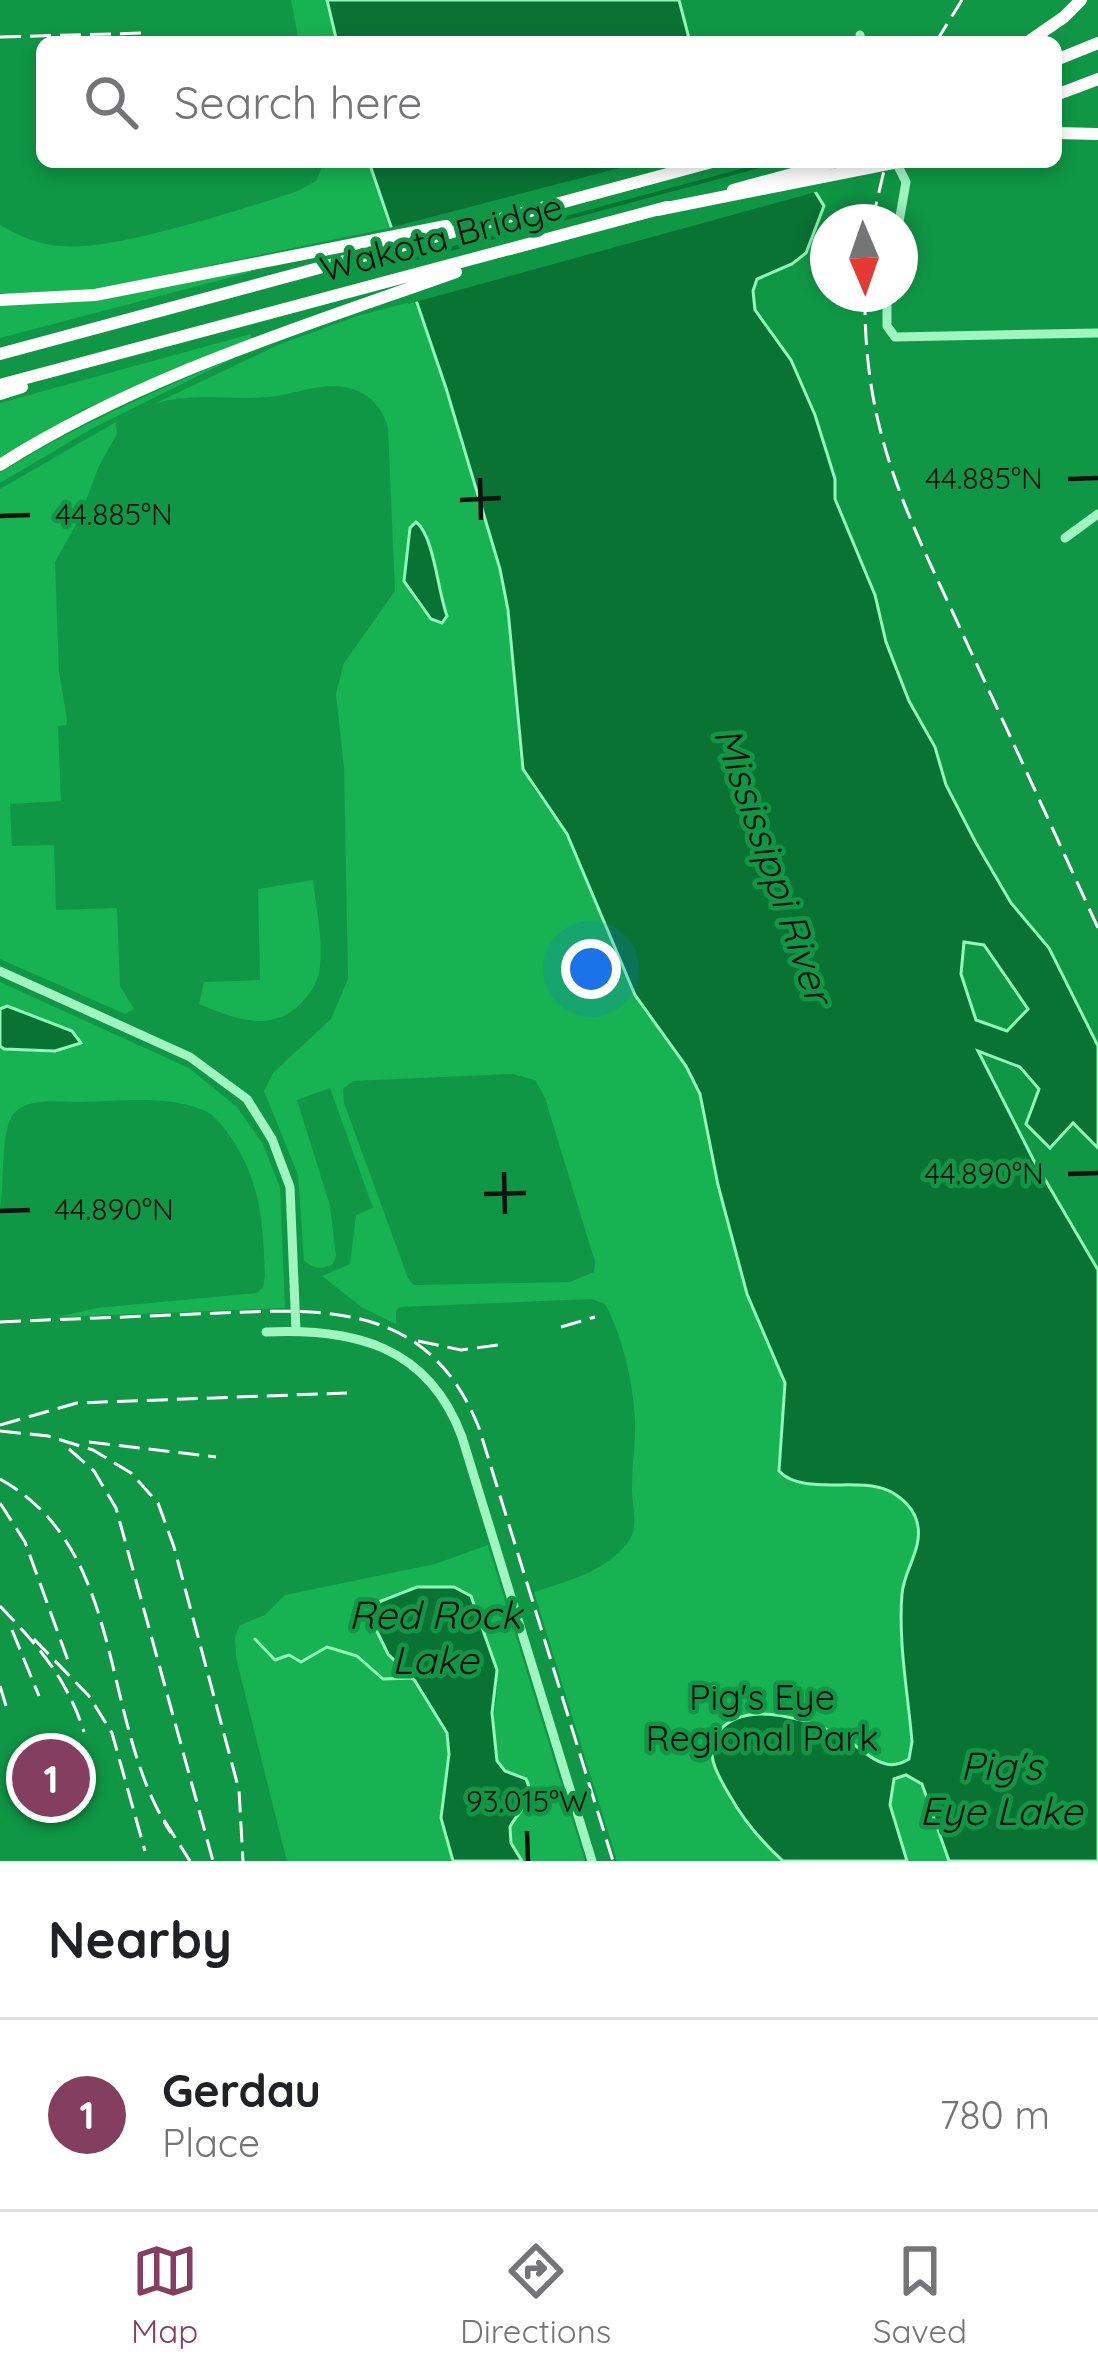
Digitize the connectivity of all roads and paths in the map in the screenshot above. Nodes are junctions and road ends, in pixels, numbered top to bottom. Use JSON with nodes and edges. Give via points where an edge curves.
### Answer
{"nodes":[{"id":1,"x":1081,"y":0,"type":"edge"},
{"id":2,"x":1036,"y":36,"type":"edge"},
{"id":3,"x":1098,"y":43,"type":"edge"},
{"id":4,"x":1062,"y":58,"type":"edge"},
{"id":5,"x":1098,"y":79,"type":"edge"},
{"id":6,"x":1062,"y":93,"type":"edge"},
{"id":7,"x":1062,"y":133,"type":"edge"},
{"id":8,"x":1098,"y":134,"type":"edge"},
{"id":9,"x":680,"y":168,"type":"edge"},
{"id":10,"x":689,"y":168,"type":"edge"},
{"id":11,"x":814,"y":168,"type":"edge"},
{"id":12,"x":867,"y":168,"type":"edge"},
{"id":13,"x":900,"y":168,"type":"edge"},
{"id":14,"x":648,"y":179,"type":"junction"},
{"id":15,"x":902,"y":204,"type":"edge"},
{"id":16,"x":535,"y":209,"type":"junction"},
{"id":17,"x":657,"y":210,"type":"junction"},
{"id":18,"x":546,"y":240,"type":"junction"},
{"id":19,"x":0,"y":300,"type":"edge"},
{"id":20,"x":887,"y":312,"type":"edge"},
{"id":21,"x":1098,"y":333,"type":"edge"},
{"id":22,"x":125,"y":352,"type":"junction"},
{"id":23,"x":0,"y":354,"type":"edge"},
{"id":24,"x":0,"y":385,"type":"edge"},
{"id":25,"x":0,"y":394,"type":"edge"},
{"id":26,"x":0,"y":465,"type":"edge"},
{"id":27,"x":1098,"y":514,"type":"edge"},
{"id":28,"x":1064,"y":538,"type":"dead end"},
{"id":29,"x":0,"y":971,"type":"edge"},
{"id":30,"x":296,"y":1330,"type":"junction"},
{"id":31,"x":266,"y":1332,"type":"dead end"},
{"id":32,"x":592,"y":1861,"type":"edge"}],
"edges":[{"from":1,"to":2,"type":"highway"},
{"from":3,"to":4,"type":"highway"},
{"from":5,"to":6,"type":"highway"},
{"from":7,"to":8,"type":"highway"},
{"from":9,"to":14,"type":"highway"},
{"from":10,"to":14,"type":"highway","name":"Wakota Bridge"},
{"from":11,"to":17,"type":"highway","name":"Wakota Bridge","bridge":true},
{"from":12,"to":17,"type":"highway","bridge":true},
{"from":13,"to":15,"type":"street"},
{"from":14,"to":16,"type":"highway","name":"Wakota Bridge"},
{"from":16,"to":19,"type":"highway","via":[[81,297]]},
{"from":16,"to":23,"type":"highway","name":"Wakota Bridge"},
{"from":17,"to":18,"type":"highway","name":"Wakota Bridge"},
{"from":18,"to":22,"type":"highway","name":"Wakota Bridge"},
{"from":18,"to":26,"type":"highway","via":[[104,406]]},
{"from":20,"to":21,"type":"street","via":[[895,338]]},
{"from":22,"to":24,"type":"highway"},
{"from":22,"to":25,"type":"highway"},
{"from":27,"to":28,"type":"street"},
{"from":29,"to":30,"type":"street","via":[[200,1063],[247,1100],[290,1187]]},
{"from":30,"to":31,"type":"street"},
{"from":30,"to":32,"type":"street","via":[[340,1333],[386,1349],[431,1385],[454,1418]]}]}
